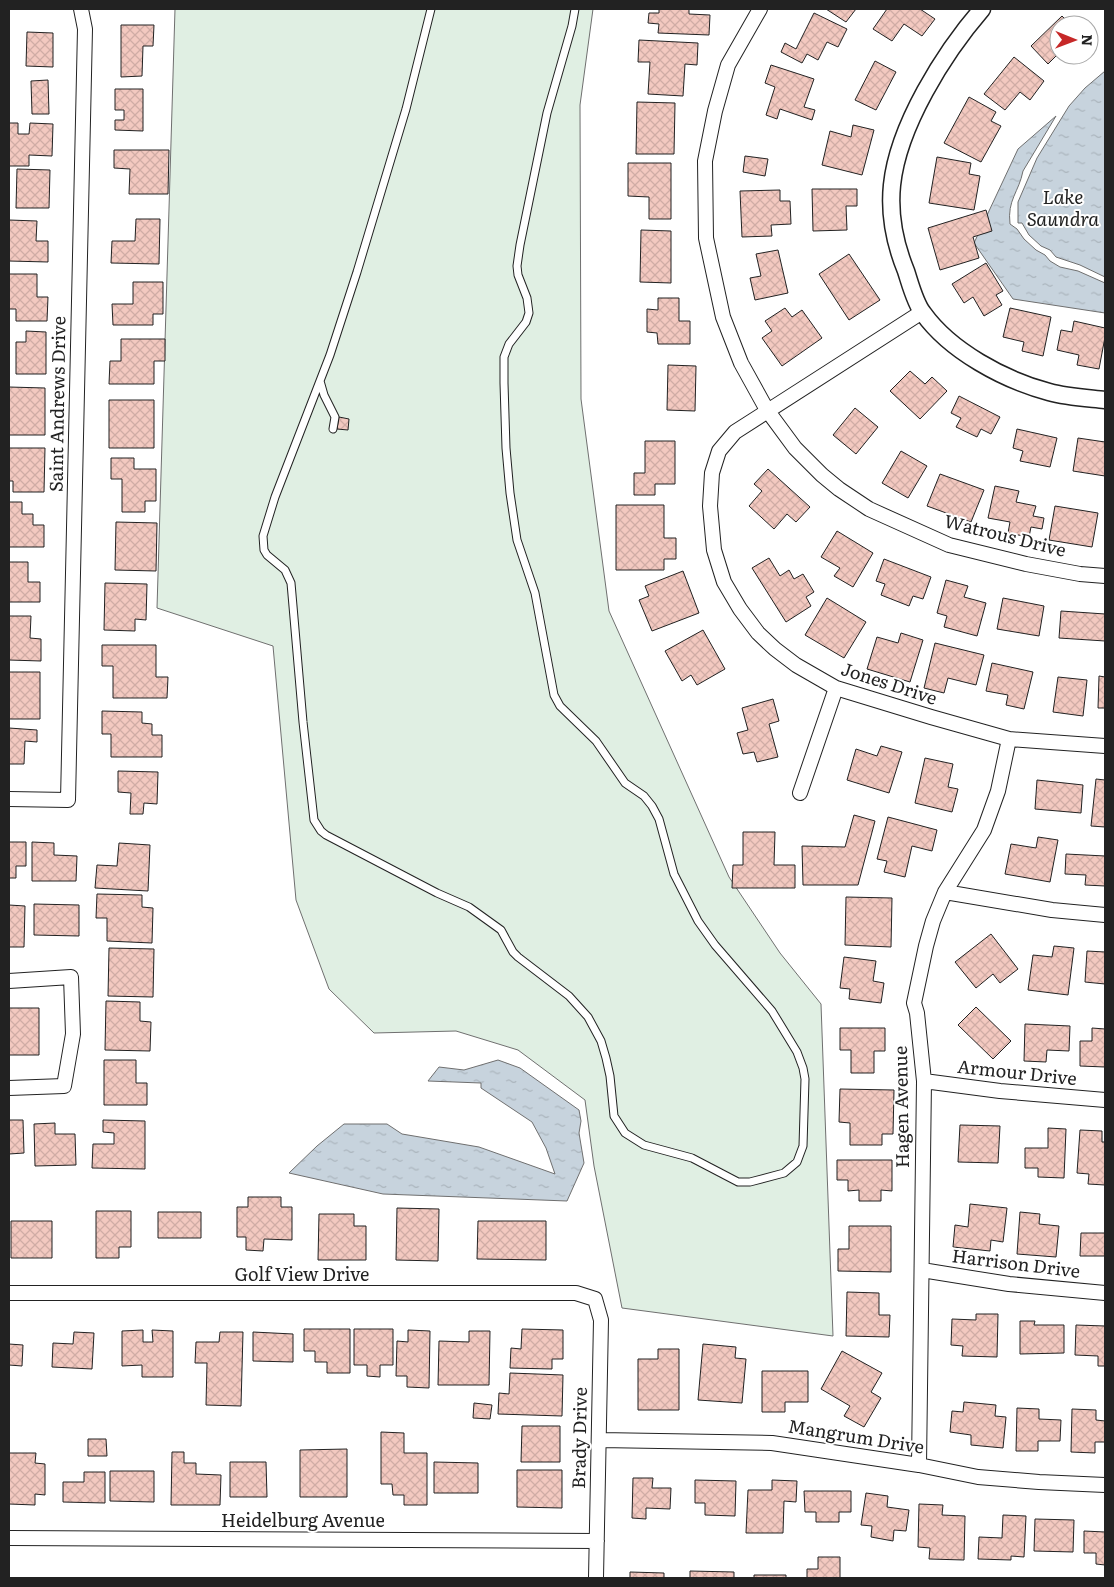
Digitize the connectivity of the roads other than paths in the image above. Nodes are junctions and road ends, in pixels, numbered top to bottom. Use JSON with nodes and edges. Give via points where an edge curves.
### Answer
{"nodes":[{"id":1,"x":81,"y":9,"type":"edge"},
{"id":2,"x":431,"y":9,"type":"edge"},
{"id":3,"x":575,"y":9,"type":"edge"},
{"id":4,"x":760,"y":9,"type":"edge"},
{"id":5,"x":982,"y":9,"type":"edge"},
{"id":6,"x":922,"y":312,"type":"junction"},
{"id":7,"x":320,"y":381,"type":"junction"},
{"id":8,"x":1105,"y":400,"type":"edge"},
{"id":9,"x":767,"y":410,"type":"junction"},
{"id":10,"x":333,"y":429,"type":"dead end"},
{"id":11,"x":1105,"y":576,"type":"edge"},
{"id":12,"x":836,"y":688,"type":"junction"},
{"id":13,"x":1009,"y":739,"type":"junction"},
{"id":14,"x":1105,"y":746,"type":"edge"},
{"id":15,"x":800,"y":793,"type":"dead end"},
{"id":16,"x":9,"y":799,"type":"edge"},
{"id":17,"x":945,"y":892,"type":"junction"},
{"id":18,"x":1105,"y":915,"type":"edge"},
{"id":19,"x":9,"y":981,"type":"edge"},
{"id":20,"x":924,"y":1081,"type":"junction"},
{"id":21,"x":9,"y":1088,"type":"edge"},
{"id":22,"x":1105,"y":1100,"type":"edge"},
{"id":23,"x":922,"y":1270,"type":"junction"},
{"id":24,"x":9,"y":1293,"type":"edge"},
{"id":25,"x":1105,"y":1293,"type":"edge"},
{"id":26,"x":595,"y":1300,"type":"joint"},
{"id":27,"x":600,"y":1440,"type":"junction"},
{"id":28,"x":919,"y":1465,"type":"junction"},
{"id":29,"x":1105,"y":1485,"type":"edge"},
{"id":30,"x":9,"y":1538,"type":"edge"},
{"id":31,"x":597,"y":1540,"type":"junction"},
{"id":32,"x":596,"y":1578,"type":"edge"}],
"edges":[{"from":1,"to":16,"type":"street","name":"Saint Andrews Drive","via":[[85,29],[68,800]]},
{"from":2,"to":7,"type":"lane","via":[[372,224]]},
{"from":3,"to":7,"type":"lane","via":[[547,113],[520,245],[518,275],[528,305],[528,318],[504,357],[506,448],[517,540],[535,593],[550,680],[560,706],[596,741],[625,783],[652,806],[659,819],[674,874],[698,921],[772,1011],[800,1060],[805,1079],[803,1146],[790,1170],[777,1176],[738,1182],[692,1158],[644,1145],[625,1134],[614,1116],[603,1048],[592,1023],[580,1007],[518,957],[501,930],[475,911],[333,839],[317,826],[312,811],[291,583],[285,570],[267,555],[263,536]]},
{"from":4,"to":9,"type":"street","name":"Watrous Drive","via":[[728,65],[715,111],[705,161],[706,238],[723,317],[741,363]]},
{"from":5,"to":6,"type":"street","via":[[927,87],[902,140],[892,185],[892,220],[900,257]]},
{"from":6,"to":8,"type":"street","via":[[948,340],[1000,373],[1050,392]]},
{"from":6,"to":9,"type":"street","name":"Jones Drive"},
{"from":7,"to":10,"type":"lane","via":[[335,417]]},
{"from":9,"to":11,"type":"street","name":"Watrous Drive","via":[[795,448],[839,489],[869,509],[958,547],[1026,564]]},
{"from":9,"to":12,"type":"street","name":"Jones Drive","via":[[735,432],[719,451],[712,473],[710,506],[714,550],[724,582],[758,633],[796,665]]},
{"from":12,"to":13,"type":"street","name":"Jones Drive"},
{"from":12,"to":15,"type":"street"},
{"from":13,"to":14,"type":"street","name":"Jones Drive"},
{"from":13,"to":17,"type":"street","name":"Hagen Avenue","via":[[998,790],[984,830]]},
{"from":17,"to":18,"type":"street","via":[[1052,910]]},
{"from":17,"to":20,"type":"street","name":"Hagen Avenue","via":[[928,938],[914,1003],[918,1013]]},
{"from":19,"to":21,"type":"street","via":[[70,976],[73,1034],[64,1086]]},
{"from":20,"to":22,"type":"street","name":"Armour Drive","via":[[1000,1092]]},
{"from":20,"to":23,"type":"street","name":"Hagen Avenue"},
{"from":23,"to":25,"type":"street","name":"Harrison Drive","via":[[1009,1284]]},
{"from":23,"to":28,"type":"street","name":"Hagen Avenue"},
{"from":24,"to":26,"type":"street","name":"Golf View Drive","via":[[576,1293]]},
{"from":26,"to":27,"type":"street","name":"Brady Drive","via":[[601,1320]]},
{"from":27,"to":28,"type":"street","name":"Mangrum Drive","via":[[772,1443]]},
{"from":27,"to":31,"type":"street","name":"Brady Drive"},
{"from":28,"to":29,"type":"street","name":"Mangrum Drive","via":[[978,1477]]},
{"from":30,"to":31,"type":"street","name":"Heidelburg Avenue"},
{"from":31,"to":32,"type":"street","name":"Brady Drive"}]}
